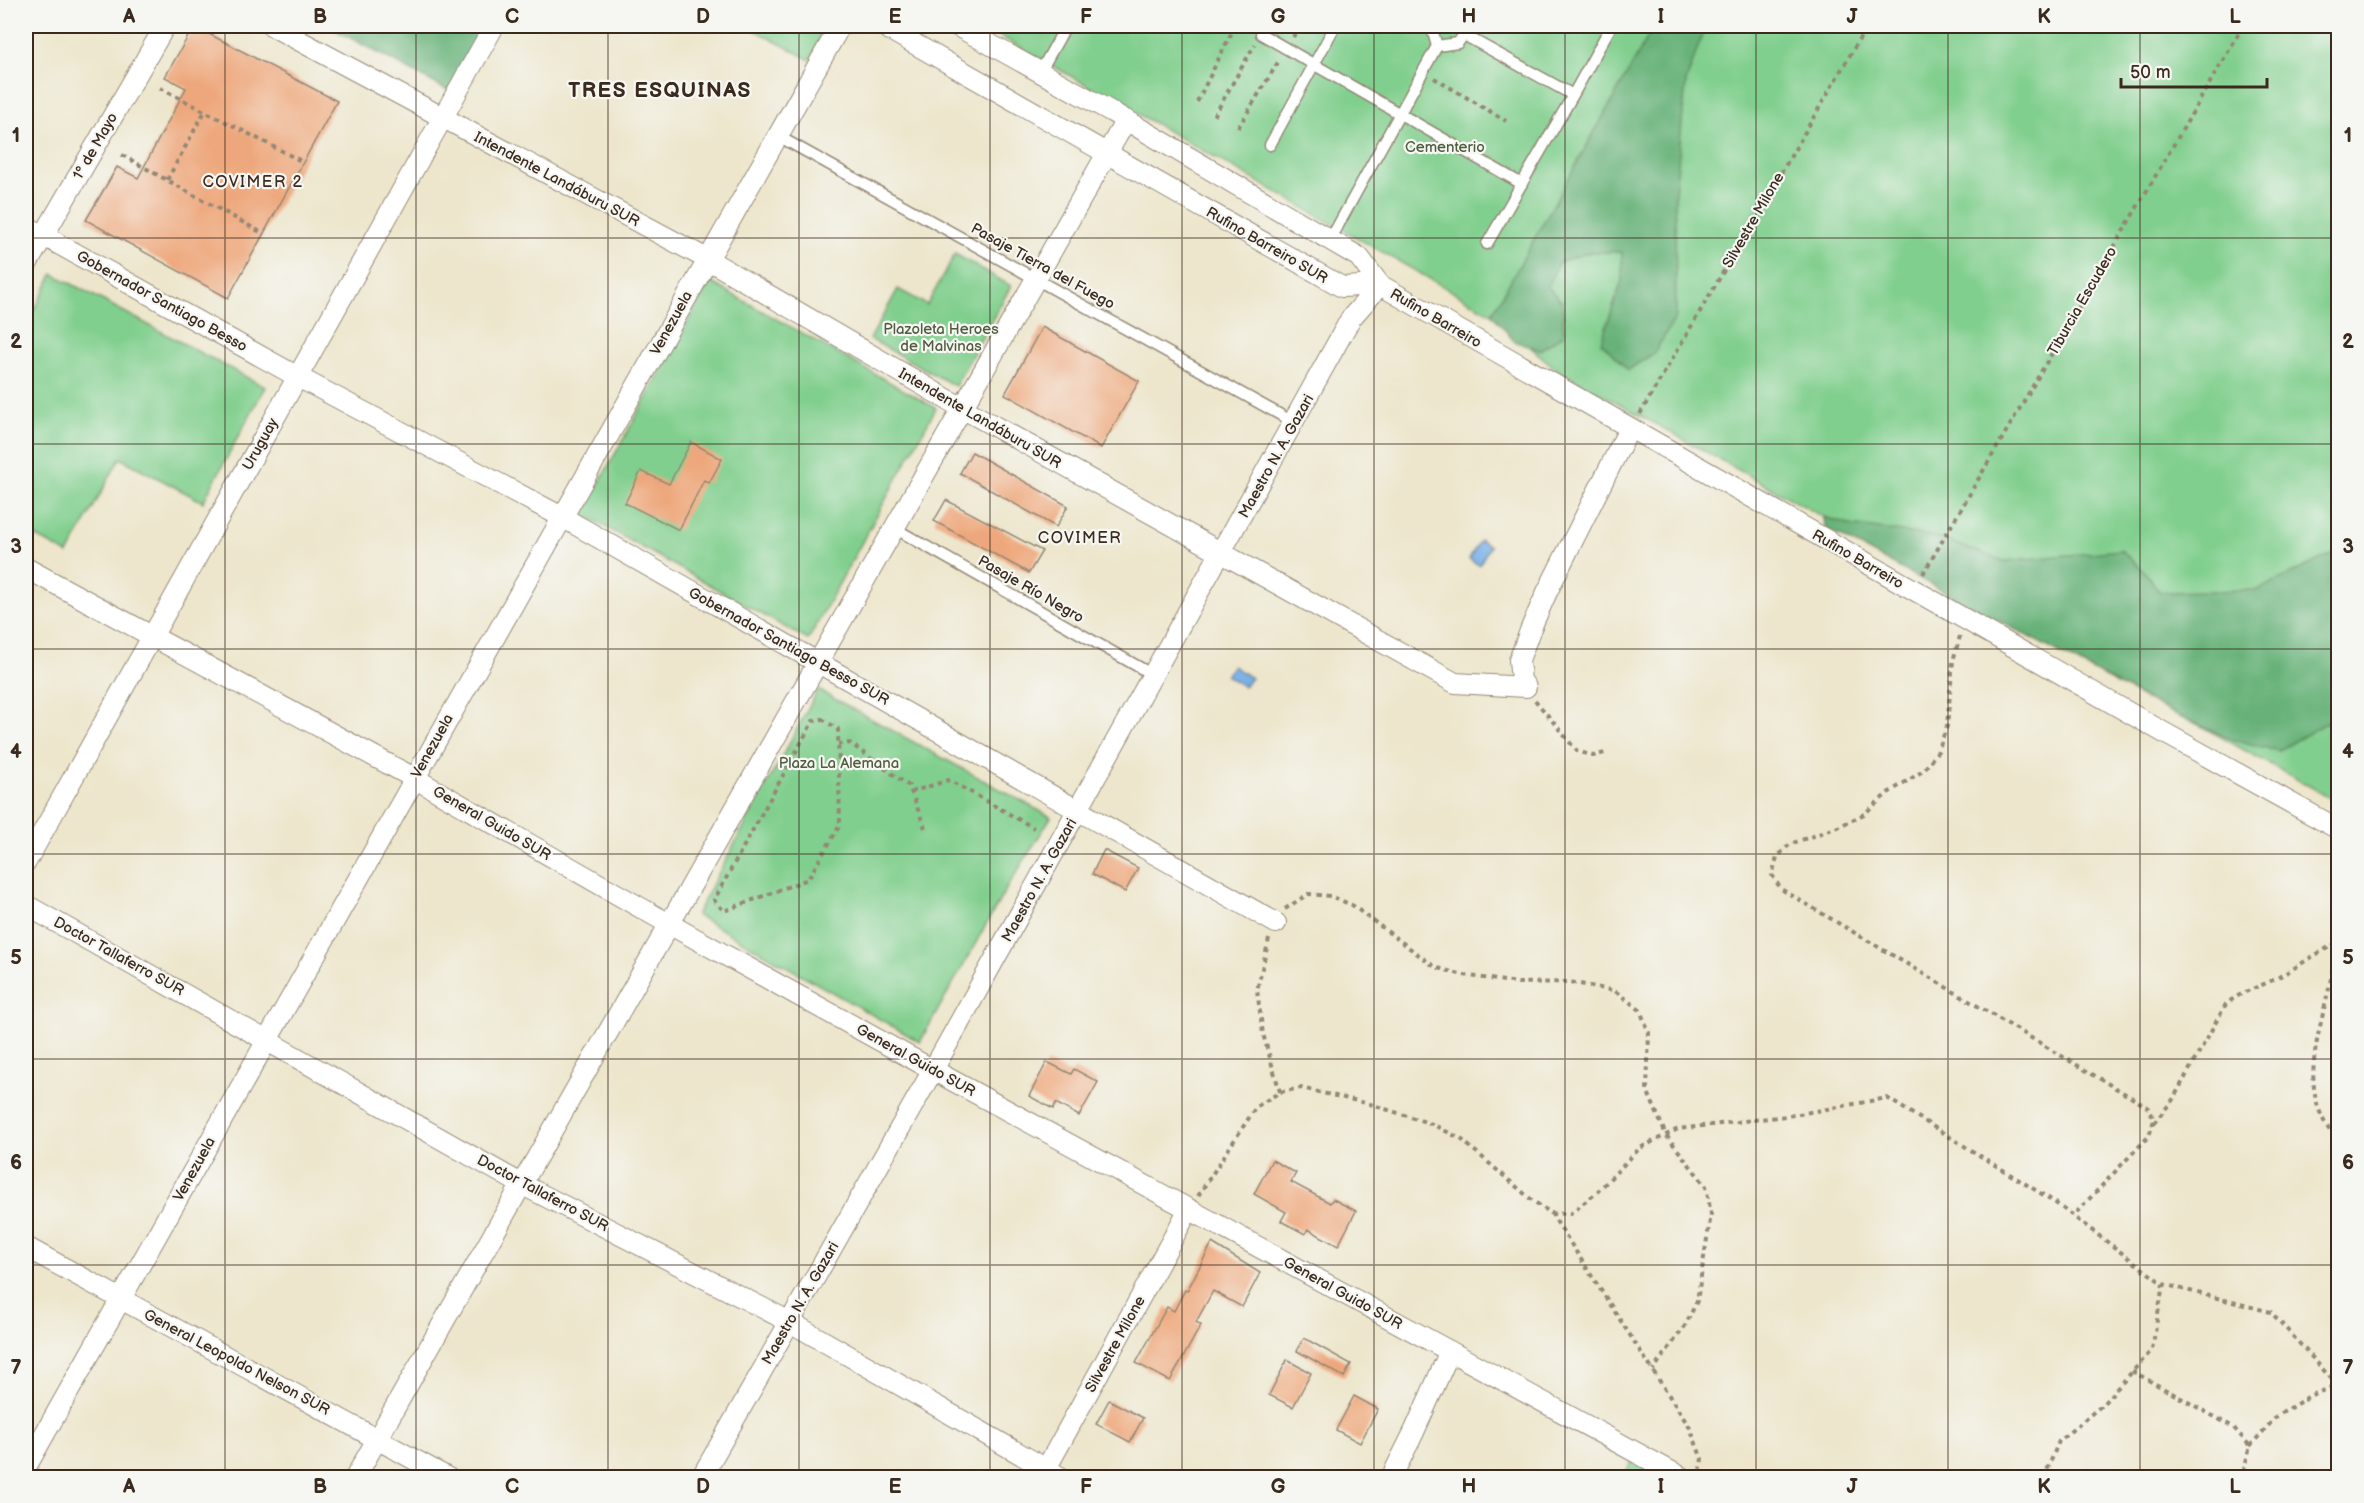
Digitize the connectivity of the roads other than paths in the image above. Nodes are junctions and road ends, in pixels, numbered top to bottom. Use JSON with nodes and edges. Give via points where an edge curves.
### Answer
{"nodes":[{"id":1,"x":165,"y":26,"type":"edge"},
{"id":2,"x":272,"y":26,"type":"edge"},
{"id":3,"x":494,"y":26,"type":"edge"},
{"id":4,"x":840,"y":26,"type":"edge"},
{"id":5,"x":883,"y":26,"type":"edge"},
{"id":6,"x":957,"y":26,"type":"edge"},
{"id":7,"x":1066,"y":26,"type":"edge"},
{"id":8,"x":1335,"y":26,"type":"edge"},
{"id":9,"x":1431,"y":26,"type":"edge"},
{"id":10,"x":1611,"y":26,"type":"edge"},
{"id":11,"x":1466,"y":30,"type":"edge"},
{"id":12,"x":1261,"y":34,"type":"road end"},
{"id":13,"x":1437,"y":46,"type":"junction"},
{"id":14,"x":1314,"y":64,"type":"junction"},
{"id":15,"x":1040,"y":72,"type":"junction"},
{"id":16,"x":1573,"y":95,"type":"junction"},
{"id":17,"x":1400,"y":113,"type":"junction"},
{"id":18,"x":443,"y":119,"type":"junction"},
{"id":19,"x":1126,"y":120,"type":"junction"},
{"id":20,"x":778,"y":136,"type":"junction"},
{"id":21,"x":1270,"y":145,"type":"dead end"},
{"id":22,"x":1107,"y":154,"type":"junction"},
{"id":23,"x":1522,"y":184,"type":"junction"},
{"id":24,"x":34,"y":231,"type":"edge"},
{"id":25,"x":1330,"y":240,"type":"junction"},
{"id":26,"x":1487,"y":244,"type":"dead end"},
{"id":27,"x":707,"y":260,"type":"junction"},
{"id":28,"x":26,"y":266,"type":"edge"},
{"id":29,"x":1035,"y":279,"type":"junction"},
{"id":30,"x":1380,"y":285,"type":"junction"},
{"id":31,"x":298,"y":377,"type":"junction"},
{"id":32,"x":962,"y":408,"type":"junction"},
{"id":33,"x":1634,"y":422,"type":"junction"},
{"id":34,"x":1295,"y":423,"type":"junction"},
{"id":35,"x":562,"y":517,"type":"junction"},
{"id":36,"x":894,"y":528,"type":"junction"},
{"id":37,"x":1221,"y":554,"type":"junction"},
{"id":38,"x":26,"y":568,"type":"edge"},
{"id":39,"x":152,"y":636,"type":"junction"},
{"id":40,"x":818,"y":662,"type":"junction"},
{"id":41,"x":1153,"y":675,"type":"junction"},
{"id":42,"x":414,"y":778,"type":"junction"},
{"id":43,"x":1078,"y":810,"type":"junction"},
{"id":44,"x":2338,"y":829,"type":"edge"},
{"id":45,"x":26,"y":862,"type":"edge"},
{"id":46,"x":26,"y":904,"type":"edge"},
{"id":47,"x":1276,"y":923,"type":"road end"},
{"id":48,"x":669,"y":924,"type":"junction"},
{"id":49,"x":267,"y":1039,"type":"junction"},
{"id":50,"x":933,"y":1070,"type":"junction"},
{"id":51,"x":521,"y":1184,"type":"junction"},
{"id":52,"x":1189,"y":1209,"type":"junction"},
{"id":53,"x":26,"y":1247,"type":"edge"},
{"id":54,"x":120,"y":1299,"type":"junction"},
{"id":55,"x":790,"y":1322,"type":"junction"},
{"id":56,"x":1450,"y":1351,"type":"junction"},
{"id":57,"x":378,"y":1437,"type":"junction"},
{"id":58,"x":26,"y":1467,"type":"edge"},
{"id":59,"x":1050,"y":1474,"type":"edge"},
{"id":60,"x":355,"y":1478,"type":"edge"},
{"id":61,"x":448,"y":1478,"type":"edge"},
{"id":62,"x":701,"y":1478,"type":"edge"},
{"id":63,"x":1391,"y":1478,"type":"edge"},
{"id":64,"x":1683,"y":1478,"type":"edge"}],
"edges":[{"from":1,"to":24,"type":"street","name":"1º de Mayo"},
{"from":2,"to":18,"type":"street","name":"Intendente Landáburu SUR"},
{"from":3,"to":18,"type":"street","name":"Uruguay"},
{"from":4,"to":20,"type":"street","name":"Venezuela"},
{"from":5,"to":22,"type":"street","name":"Rufino Barreiro SUR"},
{"from":6,"to":15,"type":"street"},
{"from":7,"to":15,"type":"lane"},
{"from":8,"to":14,"type":"lane"},
{"from":9,"to":13,"type":"lane"},
{"from":10,"to":16,"type":"lane"},
{"from":11,"to":13,"type":"lane","via":[[1458,44]]},
{"from":11,"to":16,"type":"lane"},
{"from":12,"to":14,"type":"lane"},
{"from":13,"to":17,"type":"lane"},
{"from":14,"to":17,"type":"lane"},
{"from":14,"to":21,"type":"lane"},
{"from":15,"to":19,"type":"street"},
{"from":16,"to":23,"type":"lane"},
{"from":17,"to":23,"type":"lane"},
{"from":17,"to":25,"type":"lane"},
{"from":18,"to":27,"type":"street","name":"Intendente Landáburu SUR"},
{"from":18,"to":31,"type":"street","name":"Uruguay"},
{"from":19,"to":22,"type":"street"},
{"from":19,"to":25,"type":"street"},
{"from":20,"to":27,"type":"street","name":"Venezuela"},
{"from":20,"to":29,"type":"lane","name":"Pasaje Tierra del Fuego"},
{"from":22,"to":29,"type":"street"},
{"from":22,"to":30,"type":"street","name":"Rufino Barreiro SUR","via":[[1342,287]]},
{"from":23,"to":26,"type":"lane"},
{"from":24,"to":28,"type":"street","name":"1º de Mayo"},
{"from":24,"to":31,"type":"street","name":"Gobernador Santiago Besso"},
{"from":25,"to":30,"type":"street","via":[[1359,257]]},
{"from":27,"to":32,"type":"street","name":"Intendente Landáburu SUR"},
{"from":27,"to":35,"type":"street","name":"Venezuela"},
{"from":29,"to":32,"type":"street"},
{"from":29,"to":34,"type":"lane","name":"Pasaje Tierra del Fuego"},
{"from":30,"to":33,"type":"street","name":"Rufino Barreiro"},
{"from":30,"to":34,"type":"street","name":"Maestro N. A. Gazari","via":[[1351,318]]},
{"from":31,"to":35,"type":"street","name":"Gobernador Santiago Besso SUR"},
{"from":31,"to":39,"type":"street","name":"Uruguay"},
{"from":32,"to":36,"type":"street"},
{"from":32,"to":37,"type":"street","name":"Intendente Landáburu SUR"},
{"from":33,"to":37,"type":"street","name":"Intendente Landáburu SUR","via":[[1531,628],[1519,660],[1521,681],[1526,687],[1455,683]]},
{"from":33,"to":44,"type":"street","name":"Rufino Barreiro","via":[[1968,621]]},
{"from":34,"to":37,"type":"street","name":"Maestro N. A. Gazari"},
{"from":35,"to":40,"type":"street","name":"Gobernador Santiago Besso SUR"},
{"from":35,"to":42,"type":"street","name":"Venezuela"},
{"from":36,"to":40,"type":"street"},
{"from":36,"to":41,"type":"lane","name":"Pasaje Río Negro"},
{"from":37,"to":41,"type":"street","name":"Maestro N. A. Gazari"},
{"from":38,"to":39,"type":"street","name":"General Guido SUR"},
{"from":39,"to":42,"type":"street","name":"General Guido SUR"},
{"from":39,"to":45,"type":"street","name":"Uruguay"},
{"from":40,"to":43,"type":"street","name":"Gobernador Santiago Besso SUR"},
{"from":40,"to":48,"type":"street"},
{"from":41,"to":43,"type":"street","name":"Maestro N. A. Gazari"},
{"from":42,"to":48,"type":"street","name":"General Guido SUR"},
{"from":42,"to":49,"type":"street","name":"Venezuela"},
{"from":43,"to":47,"type":"street","name":"Gobernador Santiago Besso SUR"},
{"from":43,"to":50,"type":"street","name":"Maestro N. A. Gazari"},
{"from":46,"to":49,"type":"street","name":"Doctor Tallaferro SUR"},
{"from":48,"to":50,"type":"street","name":"General Guido SUR"},
{"from":48,"to":51,"type":"street"},
{"from":49,"to":51,"type":"street","name":"Doctor Tallaferro SUR"},
{"from":49,"to":54,"type":"street","name":"Venezuela"},
{"from":50,"to":52,"type":"street","name":"General Guido SUR"},
{"from":50,"to":55,"type":"street","name":"Maestro N. A. Gazari"},
{"from":51,"to":55,"type":"street","name":"Doctor Tallaferro SUR"},
{"from":51,"to":57,"type":"street"},
{"from":52,"to":56,"type":"street","name":"General Guido SUR"},
{"from":52,"to":59,"type":"street","name":"Silvestre Milone"},
{"from":53,"to":54,"type":"street","name":"General Leopoldo Nelson SUR"},
{"from":54,"to":57,"type":"street","name":"General Leopoldo Nelson SUR"},
{"from":54,"to":58,"type":"street","name":"Venezuela"},
{"from":55,"to":59,"type":"street","name":"Doctor Tallaferro SUR"},
{"from":55,"to":62,"type":"street","name":"Maestro N. A. Gazari"},
{"from":56,"to":63,"type":"street"},
{"from":56,"to":64,"type":"street","name":"General Guido SUR"},
{"from":57,"to":60,"type":"street"},
{"from":57,"to":61,"type":"street","name":"General Leopoldo Nelson SUR"}]}
